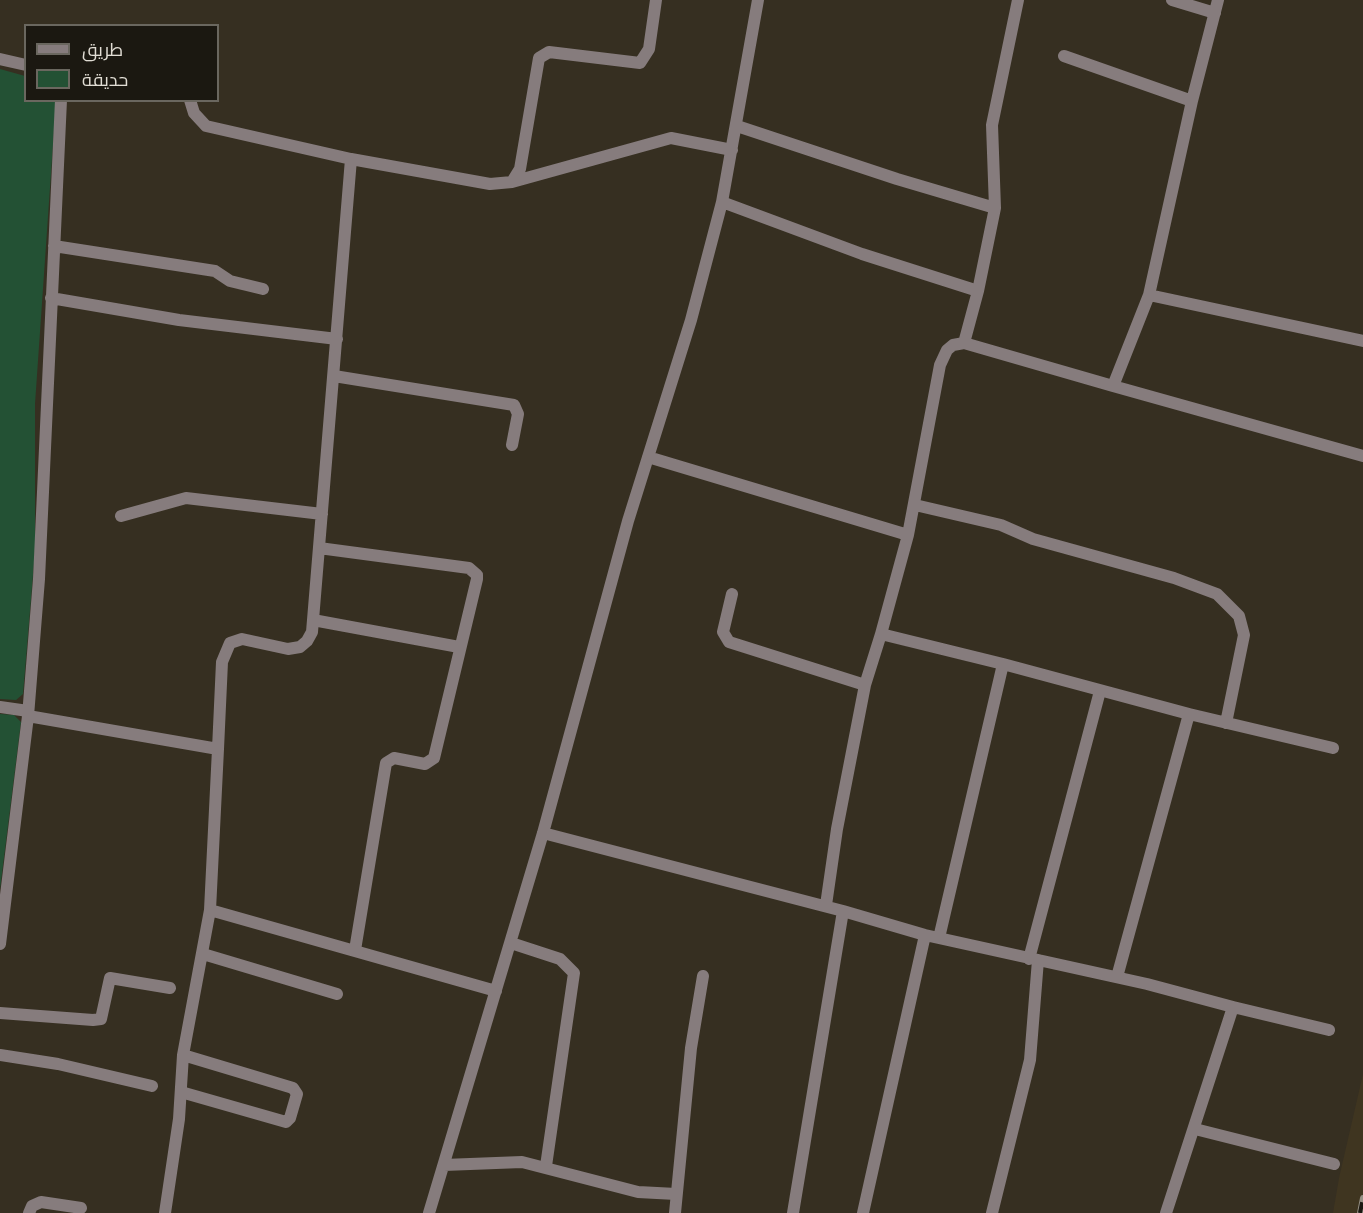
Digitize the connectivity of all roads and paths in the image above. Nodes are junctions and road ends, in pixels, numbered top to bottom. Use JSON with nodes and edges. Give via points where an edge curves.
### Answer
{"nodes":[{"id":1,"x":656,"y":0,"type":"edge"},
{"id":2,"x":758,"y":0,"type":"edge"},
{"id":3,"x":1018,"y":0,"type":"edge"},
{"id":4,"x":1172,"y":0,"type":"edge"},
{"id":5,"x":1218,"y":0,"type":"edge"},
{"id":6,"x":1215,"y":13,"type":"junction"},
{"id":7,"x":1064,"y":56,"type":"dead end"},
{"id":8,"x":0,"y":59,"type":"edge"},
{"id":9,"x":24,"y":65,"type":"edge"},
{"id":10,"x":1192,"y":101,"type":"junction"},
{"id":11,"x":61,"y":102,"type":"edge"},
{"id":12,"x":191,"y":102,"type":"edge"},
{"id":13,"x":737,"y":126,"type":"junction"},
{"id":14,"x":732,"y":150,"type":"junction"},
{"id":15,"x":351,"y":159,"type":"junction"},
{"id":16,"x":512,"y":182,"type":"junction"},
{"id":17,"x":723,"y":202,"type":"junction"},
{"id":18,"x":995,"y":208,"type":"junction"},
{"id":19,"x":54,"y":246,"type":"junction"},
{"id":20,"x":263,"y":289,"type":"dead end"},
{"id":21,"x":978,"y":291,"type":"junction"},
{"id":22,"x":1149,"y":295,"type":"junction"},
{"id":23,"x":51,"y":298,"type":"junction"},
{"id":24,"x":337,"y":339,"type":"junction"},
{"id":25,"x":1363,"y":341,"type":"edge"},
{"id":26,"x":964,"y":343,"type":"junction"},
{"id":27,"x":334,"y":376,"type":"junction"},
{"id":28,"x":1113,"y":386,"type":"junction"},
{"id":29,"x":512,"y":445,"type":"dead end"},
{"id":30,"x":1363,"y":456,"type":"edge"},
{"id":31,"x":648,"y":457,"type":"junction"},
{"id":32,"x":915,"y":505,"type":"junction"},
{"id":33,"x":322,"y":514,"type":"junction"},
{"id":34,"x":121,"y":516,"type":"dead end"},
{"id":35,"x":908,"y":535,"type":"junction"},
{"id":36,"x":319,"y":548,"type":"junction"},
{"id":37,"x":732,"y":594,"type":"dead end"},
{"id":38,"x":313,"y":620,"type":"junction"},
{"id":39,"x":881,"y":634,"type":"junction"},
{"id":40,"x":459,"y":647,"type":"junction"},
{"id":41,"x":1003,"y":664,"type":"junction"},
{"id":42,"x":865,"y":685,"type":"junction"},
{"id":43,"x":1101,"y":691,"type":"junction"},
{"id":44,"x":0,"y":707,"type":"edge"},
{"id":45,"x":28,"y":714,"type":"junction"},
{"id":46,"x":1189,"y":714,"type":"junction"},
{"id":47,"x":1227,"y":723,"type":"junction"},
{"id":48,"x":1333,"y":748,"type":"dead end"},
{"id":49,"x":218,"y":749,"type":"junction"},
{"id":50,"x":543,"y":833,"type":"junction"},
{"id":51,"x":826,"y":905,"type":"junction"},
{"id":52,"x":210,"y":910,"type":"junction"},
{"id":53,"x":843,"y":911,"type":"junction"},
{"id":54,"x":925,"y":935,"type":"junction"},
{"id":55,"x":939,"y":938,"type":"junction"},
{"id":56,"x":511,"y":943,"type":"junction"},
{"id":57,"x":0,"y":944,"type":"edge"},
{"id":58,"x":355,"y":950,"type":"junction"},
{"id":59,"x":203,"y":954,"type":"junction"},
{"id":60,"x":1034,"y":960,"type":"junction"},
{"id":61,"x":703,"y":976,"type":"dead end"},
{"id":62,"x":1117,"y":977,"type":"junction"},
{"id":63,"x":170,"y":988,"type":"dead end"},
{"id":64,"x":496,"y":991,"type":"junction"},
{"id":65,"x":337,"y":994,"type":"dead end"},
{"id":66,"x":1233,"y":1007,"type":"junction"},
{"id":67,"x":0,"y":1013,"type":"edge"},
{"id":68,"x":1329,"y":1030,"type":"dead end"},
{"id":69,"x":183,"y":1054,"type":"junction"},
{"id":70,"x":0,"y":1055,"type":"edge"},
{"id":71,"x":152,"y":1086,"type":"dead end"},
{"id":72,"x":181,"y":1092,"type":"junction"},
{"id":73,"x":1195,"y":1129,"type":"junction"},
{"id":74,"x":1334,"y":1164,"type":"dead end"},
{"id":75,"x":444,"y":1165,"type":"junction"},
{"id":76,"x":546,"y":1166,"type":"junction"},
{"id":77,"x":676,"y":1194,"type":"junction"},
{"id":78,"x":81,"y":1208,"type":"dead end"},
{"id":79,"x":29,"y":1213,"type":"edge"},
{"id":80,"x":165,"y":1213,"type":"edge"},
{"id":81,"x":429,"y":1213,"type":"edge"},
{"id":82,"x":675,"y":1213,"type":"edge"},
{"id":83,"x":793,"y":1213,"type":"edge"},
{"id":84,"x":863,"y":1213,"type":"edge"},
{"id":85,"x":992,"y":1213,"type":"edge"},
{"id":86,"x":1166,"y":1213,"type":"edge"}],
"edges":[{"from":1,"to":16,"type":"street","via":[[649,49],[640,63],[549,52],[539,58],[520,169]]},
{"from":2,"to":13,"type":"street"},
{"from":3,"to":18,"type":"street","via":[[992,125]]},
{"from":4,"to":6,"type":"street"},
{"from":5,"to":6,"type":"street"},
{"from":6,"to":10,"type":"street"},
{"from":7,"to":10,"type":"street"},
{"from":8,"to":9,"type":"street"},
{"from":10,"to":22,"type":"street"},
{"from":11,"to":19,"type":"street"},
{"from":12,"to":15,"type":"street","via":[[194,113],[206,126]]},
{"from":13,"to":14,"type":"street"},
{"from":13,"to":18,"type":"street"},
{"from":14,"to":16,"type":"street","via":[[671,138]]},
{"from":14,"to":17,"type":"street"},
{"from":15,"to":16,"type":"street","via":[[490,184]]},
{"from":15,"to":24,"type":"street"},
{"from":17,"to":21,"type":"street","via":[[862,254]]},
{"from":17,"to":31,"type":"street"},
{"from":18,"to":21,"type":"street"},
{"from":19,"to":20,"type":"street","via":[[215,271],[230,281]]},
{"from":19,"to":23,"type":"street"},
{"from":21,"to":26,"type":"street"},
{"from":22,"to":25,"type":"street"},
{"from":22,"to":28,"type":"street"},
{"from":23,"to":24,"type":"street","via":[[179,320]]},
{"from":23,"to":45,"type":"street","via":[[39,579]]},
{"from":24,"to":27,"type":"street"},
{"from":26,"to":28,"type":"street"},
{"from":26,"to":32,"type":"street","via":[[947,350],[940,364]]},
{"from":27,"to":29,"type":"street","via":[[514,405],[518,414]]},
{"from":27,"to":33,"type":"street"},
{"from":28,"to":30,"type":"street"},
{"from":31,"to":35,"type":"street"},
{"from":31,"to":50,"type":"street"},
{"from":32,"to":35,"type":"street"},
{"from":32,"to":47,"type":"street","via":[[1001,525],[1217,594],[1239,616],[1245,635]]},
{"from":33,"to":34,"type":"street","via":[[186,498]]},
{"from":33,"to":36,"type":"street"},
{"from":35,"to":39,"type":"street"},
{"from":36,"to":38,"type":"street"},
{"from":36,"to":40,"type":"street","via":[[473,570],[477,579]]},
{"from":37,"to":42,"type":"street","via":[[723,632],[729,642]]},
{"from":38,"to":40,"type":"street"},
{"from":38,"to":49,"type":"street","via":[[312,632],[300,647],[288,649],[242,639],[227,647],[222,662]]},
{"from":39,"to":41,"type":"street"},
{"from":39,"to":42,"type":"street"},
{"from":40,"to":58,"type":"street","via":[[434,758],[425,764],[394,758],[386,763]]},
{"from":41,"to":43,"type":"street"},
{"from":41,"to":55,"type":"street"},
{"from":42,"to":51,"type":"street"},
{"from":43,"to":46,"type":"street"},
{"from":43,"to":60,"type":"street"},
{"from":44,"to":45,"type":"street"},
{"from":45,"to":49,"type":"street"},
{"from":45,"to":57,"type":"street"},
{"from":46,"to":47,"type":"street"},
{"from":46,"to":62,"type":"street"},
{"from":47,"to":48,"type":"street"},
{"from":49,"to":52,"type":"street"},
{"from":50,"to":51,"type":"street"},
{"from":50,"to":56,"type":"street"},
{"from":51,"to":53,"type":"street"},
{"from":52,"to":58,"type":"street"},
{"from":52,"to":59,"type":"street"},
{"from":53,"to":54,"type":"street"},
{"from":53,"to":83,"type":"street"},
{"from":54,"to":55,"type":"street"},
{"from":54,"to":84,"type":"street"},
{"from":55,"to":60,"type":"street"},
{"from":56,"to":64,"type":"street"},
{"from":56,"to":76,"type":"street","via":[[560,959],[574,973]]},
{"from":58,"to":64,"type":"street"},
{"from":59,"to":65,"type":"street"},
{"from":59,"to":69,"type":"street"},
{"from":60,"to":62,"type":"street"},
{"from":60,"to":85,"type":"street","via":[[1030,1060]]},
{"from":61,"to":77,"type":"street","via":[[691,1048]]},
{"from":62,"to":66,"type":"street"},
{"from":63,"to":67,"type":"street","via":[[110,978],[101,1019]]},
{"from":64,"to":75,"type":"street"},
{"from":66,"to":68,"type":"street"},
{"from":66,"to":73,"type":"street"},
{"from":69,"to":72,"type":"street"},
{"from":69,"to":72,"type":"street","via":[[293,1088],[297,1094],[291,1118],[286,1122]]},
{"from":70,"to":71,"type":"street"},
{"from":72,"to":80,"type":"street"},
{"from":73,"to":74,"type":"street"},
{"from":73,"to":86,"type":"street"},
{"from":75,"to":76,"type":"street","via":[[522,1162]]},
{"from":75,"to":81,"type":"street"},
{"from":76,"to":77,"type":"street","via":[[638,1192]]},
{"from":77,"to":82,"type":"street"},
{"from":78,"to":79,"type":"street","via":[[41,1202],[32,1206]]}]}
